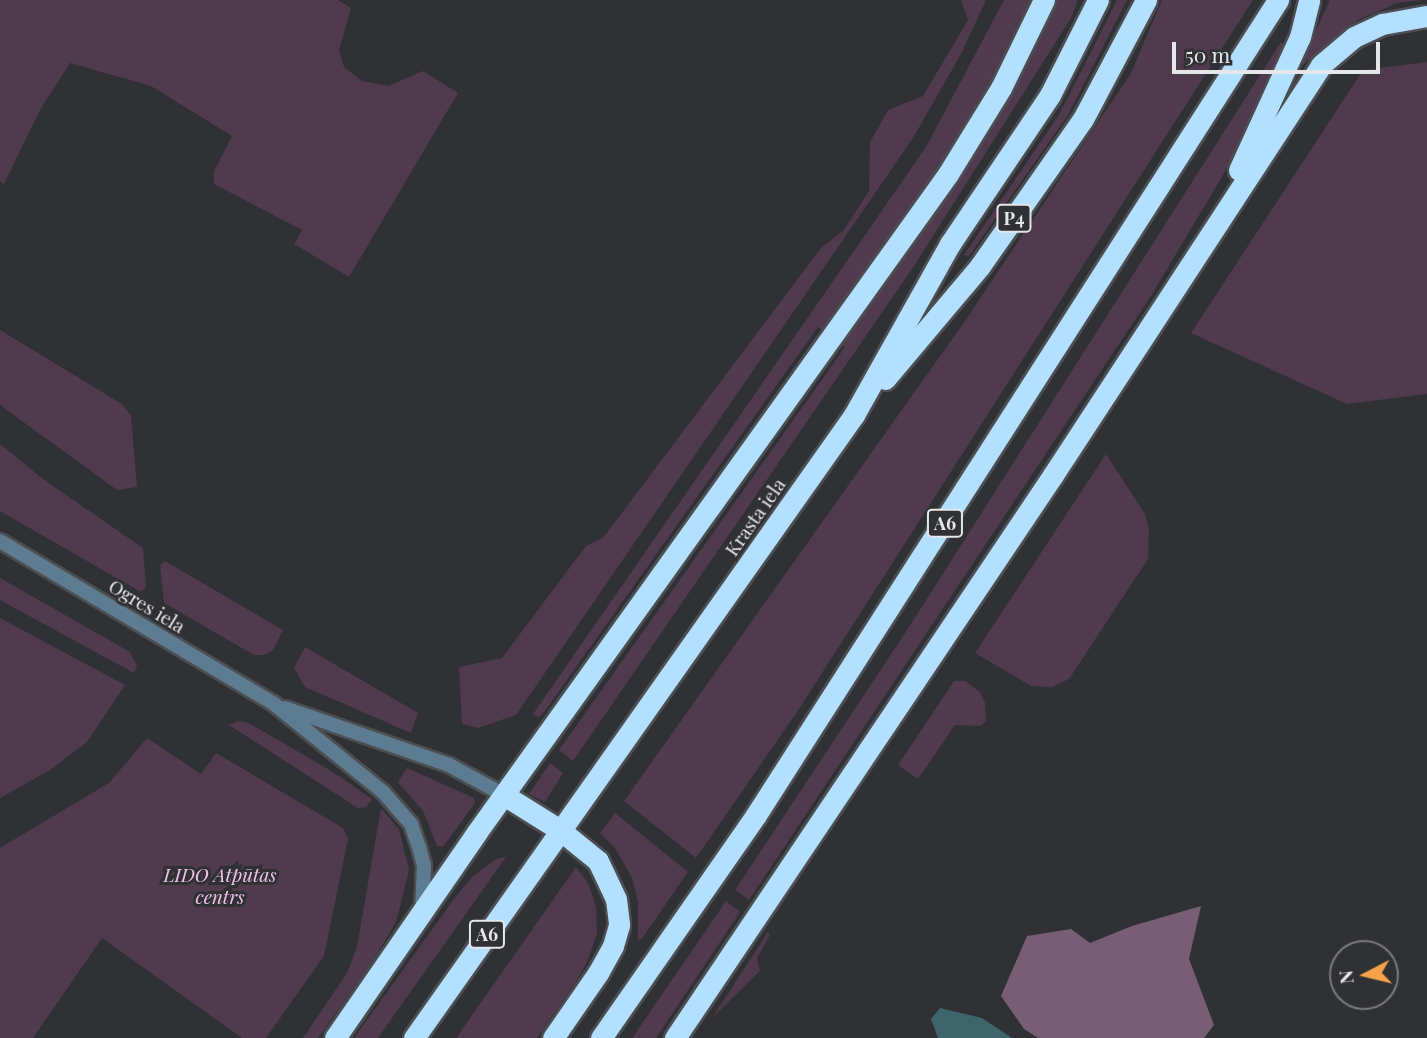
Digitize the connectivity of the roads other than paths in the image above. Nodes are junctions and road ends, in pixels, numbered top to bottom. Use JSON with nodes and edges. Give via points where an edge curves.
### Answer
{"nodes":[{"id":1,"x":1044,"y":0,"type":"edge"},
{"id":2,"x":1098,"y":0,"type":"edge"},
{"id":3,"x":1146,"y":0,"type":"edge"},
{"id":4,"x":1278,"y":0,"type":"edge"},
{"id":5,"x":1309,"y":0,"type":"edge"},
{"id":6,"x":1427,"y":16,"type":"edge"},
{"id":7,"x":1213,"y":230,"type":"junction"},
{"id":8,"x":854,"y":415,"type":"junction"},
{"id":9,"x":0,"y":541,"type":"edge"},
{"id":10,"x":274,"y":704,"type":"junction"},
{"id":11,"x":504,"y":794,"type":"junction"},
{"id":12,"x":560,"y":830,"type":"junction"},
{"id":13,"x":422,"y":913,"type":"junction"},
{"id":14,"x":335,"y":1038,"type":"edge"},
{"id":15,"x":414,"y":1038,"type":"edge"},
{"id":16,"x":553,"y":1038,"type":"edge"},
{"id":17,"x":601,"y":1038,"type":"edge"},
{"id":18,"x":675,"y":1038,"type":"edge"}],
"edges":[{"from":1,"to":11,"type":"highway","via":[[976,131],[833,338]]},
{"from":2,"to":8,"type":"highway","name":"Krasta iela","number":"A6","via":[[1050,95],[950,244]]},
{"from":3,"to":8,"type":"highway","number":"P4","via":[[1083,119],[980,267]]},
{"from":4,"to":17,"type":"highway","number":"A6","via":[[756,815]]},
{"from":5,"to":7,"type":"highway","via":[[1300,37]]},
{"from":6,"to":7,"type":"highway","via":[[1382,24],[1354,37],[1321,65]]},
{"from":7,"to":18,"type":"highway"},
{"from":8,"to":12,"type":"highway","name":"Krasta iela","number":"A6"},
{"from":9,"to":10,"type":"street","name":"Ogres iela"},
{"from":10,"to":11,"type":"street","name":"Ogres iela","via":[[449,765]]},
{"from":10,"to":13,"type":"street","name":"Ogres iela","via":[[383,792],[411,824],[424,866]]},
{"from":11,"to":12,"type":"highway"},
{"from":11,"to":13,"type":"highway"},
{"from":12,"to":15,"type":"highway","name":"Krasta iela","number":"A6"},
{"from":12,"to":16,"type":"highway","via":[[598,861],[616,899],[619,925],[598,974]]},
{"from":13,"to":14,"type":"highway"}]}
